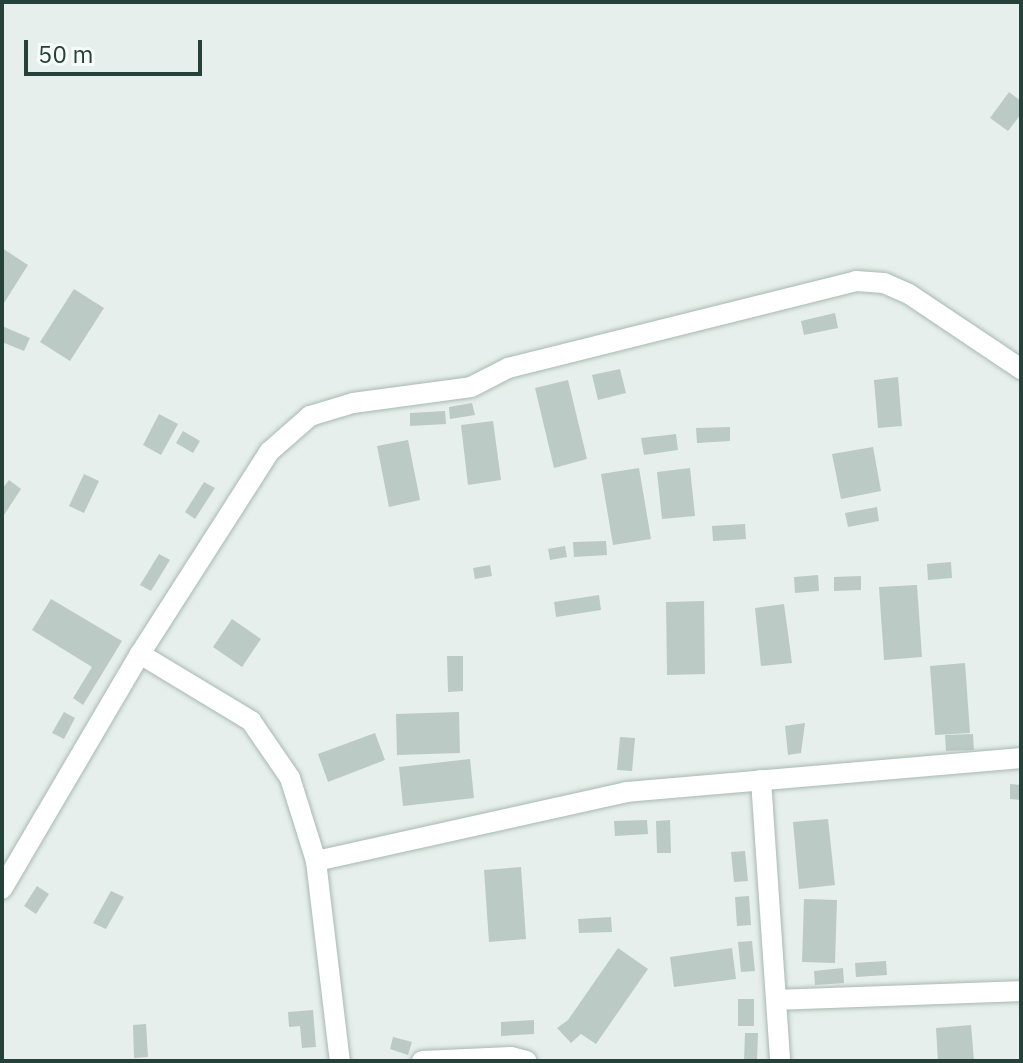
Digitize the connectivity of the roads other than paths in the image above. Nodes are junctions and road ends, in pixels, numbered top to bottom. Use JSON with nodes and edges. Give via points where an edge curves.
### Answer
{"nodes":[{"id":1,"x":1021,"y":369,"type":"edge"},
{"id":2,"x":140,"y":654,"type":"junction"},
{"id":3,"x":1021,"y":758,"type":"edge"},
{"id":4,"x":761,"y":780,"type":"junction"},
{"id":5,"x":316,"y":861,"type":"junction"},
{"id":6,"x":2,"y":889,"type":"edge"},
{"id":7,"x":1021,"y":991,"type":"edge"},
{"id":8,"x":777,"y":1000,"type":"junction"},
{"id":9,"x":340,"y":1061,"type":"edge"},
{"id":10,"x":422,"y":1061,"type":"edge"},
{"id":11,"x":527,"y":1061,"type":"edge"},
{"id":12,"x":780,"y":1061,"type":"edge"}],
"edges":[{"from":1,"to":2,"type":"street","via":[[909,294],[884,283],[856,281],[508,368],[471,387],[353,403],[310,416],[269,452]]},
{"from":2,"to":5,"type":"street","via":[[251,721],[290,778]]},
{"from":2,"to":6,"type":"street"},
{"from":3,"to":4,"type":"street"},
{"from":4,"to":5,"type":"street","via":[[626,792]]},
{"from":4,"to":8,"type":"street"},
{"from":5,"to":9,"type":"street"},
{"from":7,"to":8,"type":"street"},
{"from":8,"to":12,"type":"street"},
{"from":10,"to":11,"type":"street"}]}
